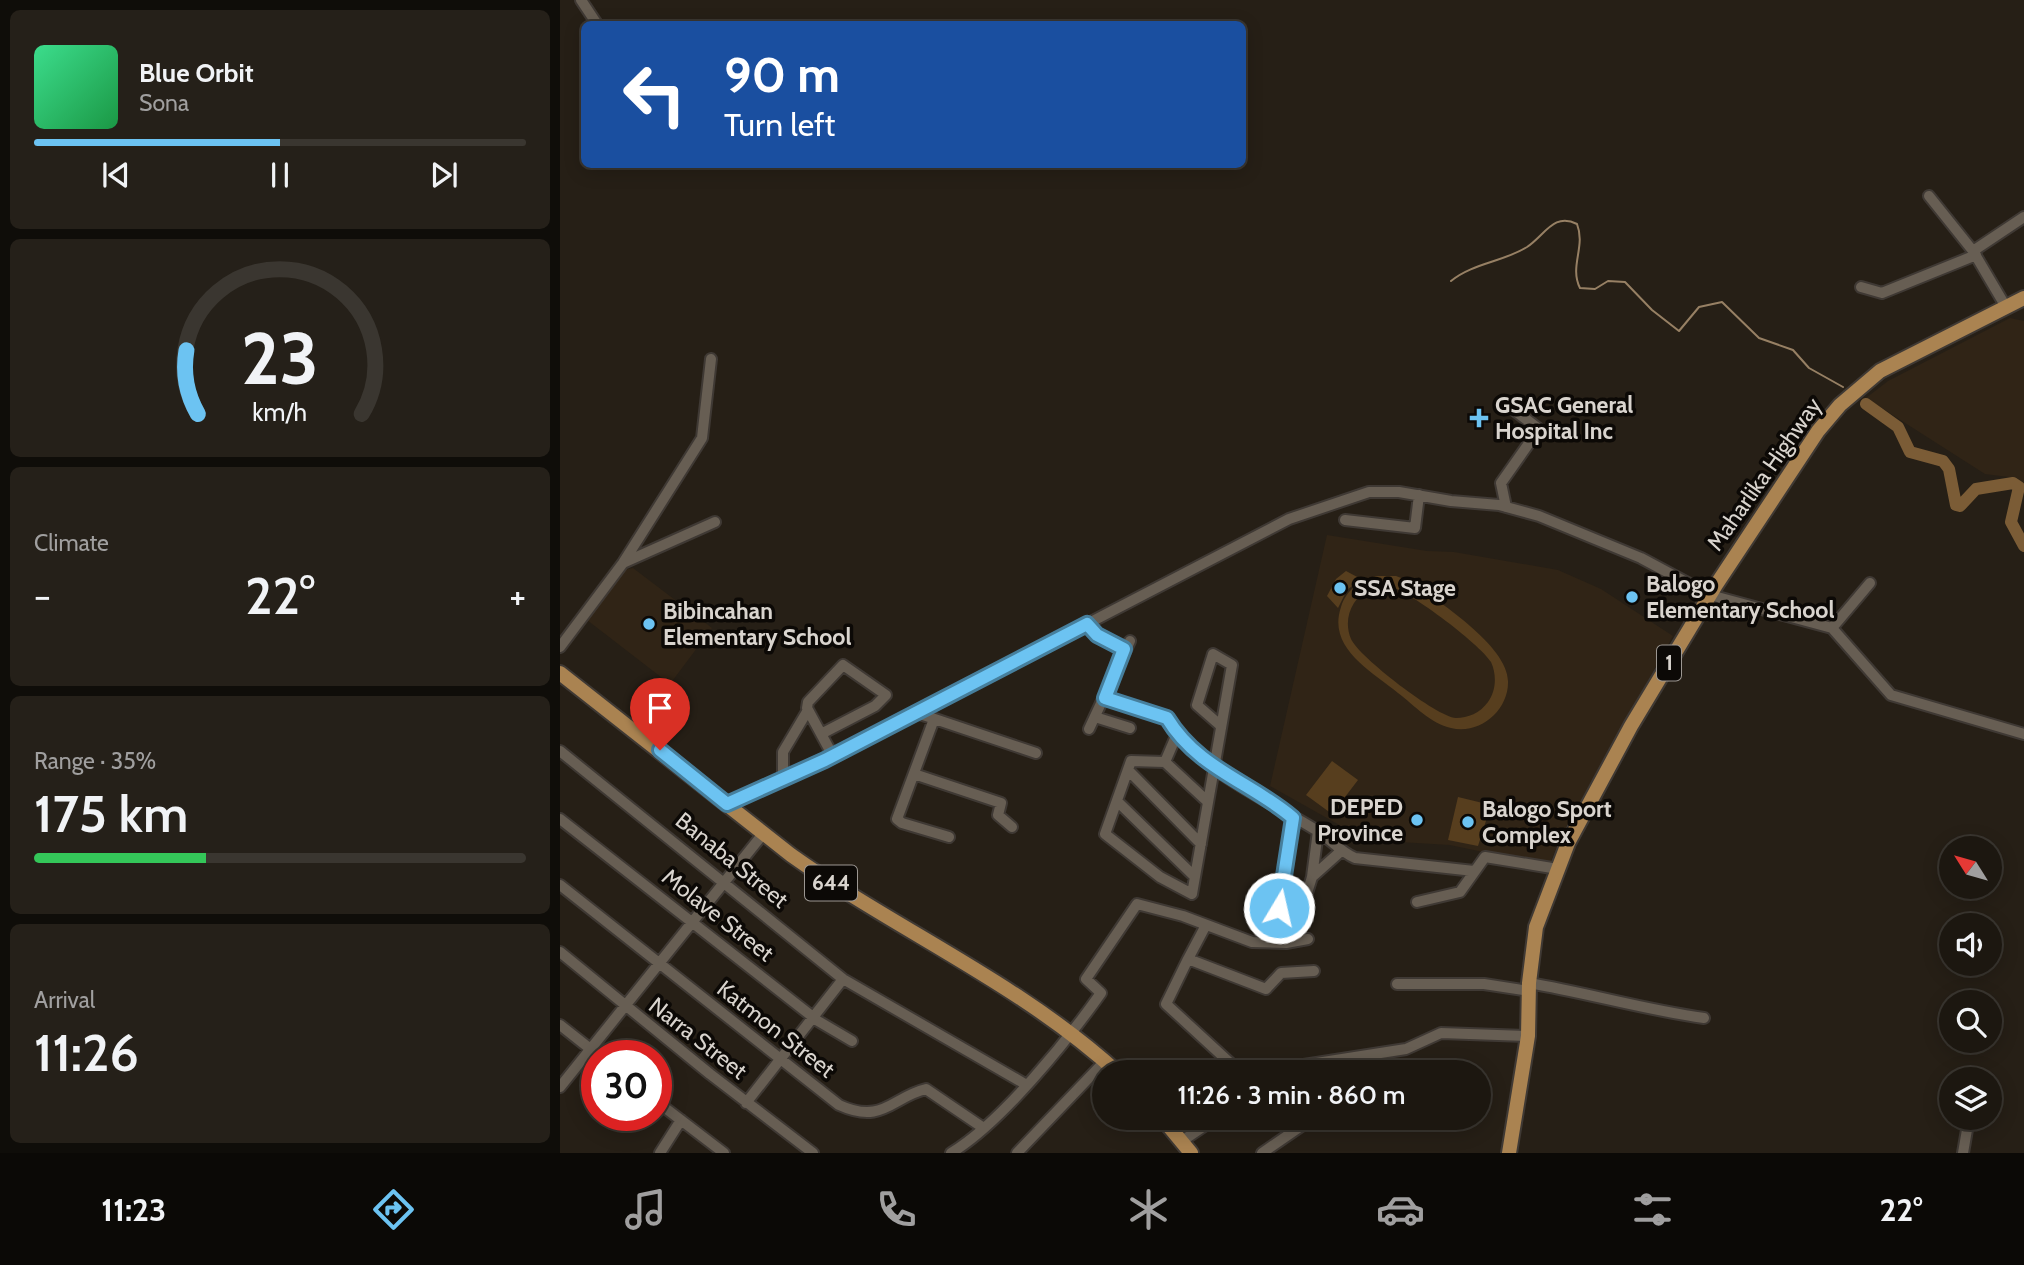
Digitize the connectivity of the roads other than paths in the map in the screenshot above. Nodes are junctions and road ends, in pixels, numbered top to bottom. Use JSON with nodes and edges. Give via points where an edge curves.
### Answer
{"nodes":[{"id":1,"x":581,"y":0,"type":"edge"},
{"id":2,"x":595,"y":21,"type":"edge"},
{"id":3,"x":1929,"y":196,"type":"dead end"},
{"id":4,"x":2024,"y":217,"type":"edge"},
{"id":5,"x":1975,"y":253,"type":"junction"},
{"id":6,"x":1861,"y":287,"type":"dead end"},
{"id":7,"x":2024,"y":298,"type":"edge"},
{"id":8,"x":2006,"y":307,"type":"junction"},
{"id":9,"x":711,"y":359,"type":"dead end"},
{"id":10,"x":1510,"y":407,"type":"dead end"},
{"id":11,"x":1419,"y":495,"type":"junction"},
{"id":12,"x":1506,"y":507,"type":"junction"},
{"id":13,"x":1345,"y":520,"type":"dead end"},
{"id":14,"x":715,"y":522,"type":"dead end"},
{"id":15,"x":623,"y":563,"type":"junction"},
{"id":16,"x":1870,"y":583,"type":"dead end"},
{"id":17,"x":1710,"y":595,"type":"junction"},
{"id":18,"x":1087,"y":624,"type":"junction"},
{"id":19,"x":1832,"y":628,"type":"junction"},
{"id":20,"x":560,"y":646,"type":"edge"},
{"id":21,"x":560,"y":673,"type":"edge"},
{"id":22,"x":1105,"y":698,"type":"junction"},
{"id":23,"x":808,"y":710,"type":"junction"},
{"id":24,"x":917,"y":713,"type":"junction"},
{"id":25,"x":1095,"y":717,"type":"junction"},
{"id":26,"x":934,"y":719,"type":"junction"},
{"id":27,"x":1221,"y":726,"type":"junction"},
{"id":28,"x":1088,"y":729,"type":"dead end"},
{"id":29,"x":1130,"y":729,"type":"dead end"},
{"id":30,"x":821,"y":734,"type":"junction"},
{"id":31,"x":1177,"y":734,"type":"junction"},
{"id":32,"x":2024,"y":734,"type":"edge"},
{"id":33,"x":560,"y":751,"type":"edge"},
{"id":34,"x":1036,"y":752,"type":"dead end"},
{"id":35,"x":833,"y":756,"type":"junction"},
{"id":36,"x":1165,"y":762,"type":"junction"},
{"id":37,"x":1214,"y":768,"type":"junction"},
{"id":38,"x":1128,"y":769,"type":"junction"},
{"id":39,"x":914,"y":774,"type":"junction"},
{"id":40,"x":783,"y":779,"type":"junction"},
{"id":41,"x":1118,"y":802,"type":"junction"},
{"id":42,"x":1207,"y":802,"type":"junction"},
{"id":43,"x":727,"y":804,"type":"junction"},
{"id":44,"x":1293,"y":818,"type":"junction"},
{"id":45,"x":560,"y":819,"type":"edge"},
{"id":46,"x":1012,"y":827,"type":"dead end"},
{"id":47,"x":1318,"y":831,"type":"junction"},
{"id":48,"x":763,"y":834,"type":"junction"},
{"id":49,"x":948,"y":837,"type":"dead end"},
{"id":50,"x":1201,"y":844,"type":"junction"},
{"id":51,"x":1340,"y":852,"type":"junction"},
{"id":52,"x":1558,"y":869,"type":"junction"},
{"id":53,"x":1474,"y":871,"type":"junction"},
{"id":54,"x":1195,"y":877,"type":"junction"},
{"id":55,"x":1312,"y":877,"type":"junction"},
{"id":56,"x":725,"y":881,"type":"junction"},
{"id":57,"x":560,"y":885,"type":"edge"},
{"id":58,"x":1417,"y":902,"type":"dead end"},
{"id":59,"x":692,"y":922,"type":"junction"},
{"id":60,"x":1206,"y":925,"type":"junction"},
{"id":61,"x":1308,"y":939,"type":"dead end"},
{"id":62,"x":560,"y":952,"type":"edge"},
{"id":63,"x":1188,"y":959,"type":"junction"},
{"id":64,"x":658,"y":963,"type":"junction"},
{"id":65,"x":1314,"y":971,"type":"dead end"},
{"id":66,"x":844,"y":979,"type":"junction"},
{"id":67,"x":1397,"y":984,"type":"dead end"},
{"id":68,"x":1529,"y":987,"type":"junction"},
{"id":69,"x":625,"y":1006,"type":"junction"},
{"id":70,"x":814,"y":1017,"type":"junction"},
{"id":71,"x":1704,"y":1018,"type":"dead end"},
{"id":72,"x":560,"y":1025,"type":"edge"},
{"id":73,"x":1072,"y":1035,"type":"junction"},
{"id":74,"x":1528,"y":1036,"type":"junction"},
{"id":75,"x":602,"y":1040,"type":"edge"},
{"id":76,"x":852,"y":1041,"type":"dead end"},
{"id":77,"x":581,"y":1042,"type":"edge"},
{"id":78,"x":781,"y":1060,"type":"junction"},
{"id":79,"x":1104,"y":1060,"type":"edge"},
{"id":80,"x":1227,"y":1060,"type":"edge"},
{"id":81,"x":1334,"y":1060,"type":"edge"},
{"id":82,"x":581,"y":1065,"type":"edge"},
{"id":83,"x":1092,"y":1075,"type":"edge"},
{"id":84,"x":1025,"y":1084,"type":"junction"},
{"id":85,"x":560,"y":1087,"type":"edge"},
{"id":86,"x":746,"y":1103,"type":"junction"},
{"id":87,"x":672,"y":1113,"type":"edge"},
{"id":88,"x":681,"y":1120,"type":"junction"},
{"id":89,"x":982,"y":1127,"type":"junction"},
{"id":90,"x":1172,"y":1130,"type":"edge"},
{"id":91,"x":1204,"y":1130,"type":"edge"},
{"id":92,"x":1296,"y":1130,"type":"edge"},
{"id":93,"x":1967,"y":1130,"type":"edge"},
{"id":94,"x":1187,"y":1147,"type":"edge"},
{"id":95,"x":660,"y":1153,"type":"edge"},
{"id":96,"x":724,"y":1153,"type":"edge"},
{"id":97,"x":813,"y":1153,"type":"edge"},
{"id":98,"x":951,"y":1153,"type":"edge"},
{"id":99,"x":1017,"y":1153,"type":"edge"},
{"id":100,"x":1262,"y":1153,"type":"edge"},
{"id":101,"x":1509,"y":1153,"type":"edge"},
{"id":102,"x":1964,"y":1153,"type":"edge"}],
"edges":[{"from":1,"to":2,"type":"street"},
{"from":3,"to":5,"type":"street"},
{"from":4,"to":5,"type":"street"},
{"from":5,"to":6,"type":"street","via":[[1882,293]]},
{"from":5,"to":8,"type":"street"},
{"from":7,"to":8,"type":"main road","name":"Maharlika Highway","number":"1"},
{"from":8,"to":17,"type":"main road","name":"Maharlika Highway","number":"1","via":[[1880,371],[1840,405]]},
{"from":9,"to":15,"type":"street","via":[[702,438]]},
{"from":10,"to":12,"type":"street","via":[[1539,429],[1501,483]]},
{"from":11,"to":12,"type":"street"},
{"from":11,"to":13,"type":"street","via":[[1415,528]]},
{"from":11,"to":18,"type":"street","via":[[1369,492],[1289,519]]},
{"from":12,"to":17,"type":"street","via":[[1572,528]]},
{"from":14,"to":15,"type":"street"},
{"from":15,"to":20,"type":"street"},
{"from":16,"to":19,"type":"street"},
{"from":17,"to":19,"type":"street"},
{"from":17,"to":52,"type":"main road","name":"Maharlika Highway","number":"1","via":[[1631,726]]},
{"from":18,"to":22,"type":"street","via":[[1097,635],[1127,645]]},
{"from":18,"to":24,"type":"street"},
{"from":19,"to":32,"type":"street","via":[[1891,695]]},
{"from":21,"to":43,"type":"main road","number":"644"},
{"from":22,"to":25,"type":"street"},
{"from":22,"to":31,"type":"street","via":[[1167,718]]},
{"from":23,"to":30,"type":"street"},
{"from":23,"to":30,"type":"street","via":[[808,702],[843,665],[886,695],[875,706]]},
{"from":23,"to":40,"type":"street","via":[[783,752]]},
{"from":24,"to":26,"type":"street"},
{"from":24,"to":35,"type":"street"},
{"from":25,"to":28,"type":"street"},
{"from":25,"to":29,"type":"street"},
{"from":26,"to":34,"type":"street"},
{"from":26,"to":39,"type":"street"},
{"from":27,"to":27,"type":"street","via":[[1232,665],[1213,654],[1197,705]]},
{"from":27,"to":37,"type":"street"},
{"from":30,"to":35,"type":"street"},
{"from":31,"to":36,"type":"street"},
{"from":31,"to":37,"type":"street"},
{"from":33,"to":56,"type":"street","name":"Banaba Street"},
{"from":35,"to":40,"type":"street"},
{"from":36,"to":38,"type":"street","via":[[1131,761]]},
{"from":36,"to":42,"type":"street"},
{"from":37,"to":42,"type":"street"},
{"from":37,"to":44,"type":"street"},
{"from":38,"to":41,"type":"street"},
{"from":38,"to":50,"type":"street"},
{"from":39,"to":46,"type":"street","via":[[1001,803],[998,815]]},
{"from":39,"to":49,"type":"street","via":[[898,821]]},
{"from":40,"to":43,"type":"street"},
{"from":41,"to":54,"type":"street"},
{"from":41,"to":54,"type":"street","via":[[1105,834],[1160,877],[1192,894]]},
{"from":42,"to":50,"type":"street"},
{"from":43,"to":48,"type":"main road","number":"644"},
{"from":44,"to":47,"type":"street"},
{"from":44,"to":55,"type":"street","via":[[1279,908],[1303,906]]},
{"from":45,"to":59,"type":"street","name":"Molave Street"},
{"from":47,"to":51,"type":"street"},
{"from":47,"to":55,"type":"street"},
{"from":48,"to":56,"type":"street"},
{"from":48,"to":73,"type":"main road","number":"644","via":[[828,881],[979,972]]},
{"from":50,"to":54,"type":"street"},
{"from":51,"to":53,"type":"street","via":[[1355,858]]},
{"from":51,"to":55,"type":"street"},
{"from":52,"to":53,"type":"street","via":[[1485,857]]},
{"from":52,"to":68,"type":"main road","name":"Maharlika Highway","number":"1","via":[[1536,927]]},
{"from":53,"to":58,"type":"street","via":[[1460,892]]},
{"from":56,"to":59,"type":"street"},
{"from":56,"to":66,"type":"street","name":"Banaba Street"},
{"from":57,"to":64,"type":"street","name":"Katmon Street"},
{"from":59,"to":64,"type":"street"},
{"from":59,"to":70,"type":"street","name":"Molave Street"},
{"from":60,"to":61,"type":"street","via":[[1252,942]]},
{"from":60,"to":63,"type":"street"},
{"from":60,"to":73,"type":"street","via":[[1138,904],[1086,979],[1101,993]]},
{"from":62,"to":69,"type":"street","name":"Narra Street"},
{"from":63,"to":65,"type":"street","via":[[1266,989],[1280,973]]},
{"from":63,"to":80,"type":"street","via":[[1166,1004]]},
{"from":64,"to":69,"type":"street"},
{"from":64,"to":78,"type":"street","name":"Katmon Street"},
{"from":66,"to":70,"type":"street"},
{"from":66,"to":84,"type":"street","name":"Banaba Street"},
{"from":67,"to":68,"type":"street"},
{"from":68,"to":71,"type":"street"},
{"from":68,"to":74,"type":"main road","name":"Maharlika Highway","number":"1"},
{"from":69,"to":75,"type":"street"},
{"from":69,"to":86,"type":"street","name":"Narra Street"},
{"from":70,"to":76,"type":"street","name":"Molave Street"},
{"from":70,"to":78,"type":"street"},
{"from":72,"to":77,"type":"street"},
{"from":73,"to":79,"type":"main road","number":"644"},
{"from":73,"to":84,"type":"street"},
{"from":74,"to":81,"type":"street","via":[[1441,1033],[1406,1048]]},
{"from":74,"to":101,"type":"main road","name":"Maharlika Highway","number":"1"},
{"from":78,"to":86,"type":"street"},
{"from":78,"to":89,"type":"street","name":"Katmon Street","via":[[850,1110],[886,1110],[926,1089]]},
{"from":82,"to":85,"type":"street"},
{"from":83,"to":99,"type":"street"},
{"from":84,"to":89,"type":"street"},
{"from":86,"to":97,"type":"street","name":"Narra Street"},
{"from":87,"to":88,"type":"street"},
{"from":88,"to":95,"type":"street"},
{"from":88,"to":96,"type":"street"},
{"from":89,"to":98,"type":"street"},
{"from":90,"to":94,"type":"main road"},
{"from":91,"to":94,"type":"street"},
{"from":92,"to":100,"type":"street"},
{"from":93,"to":102,"type":"street"}]}
